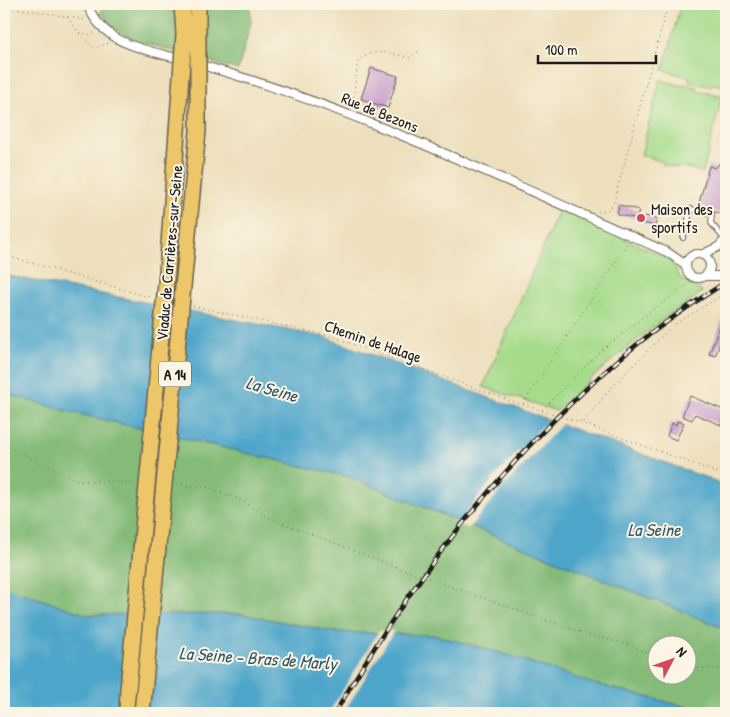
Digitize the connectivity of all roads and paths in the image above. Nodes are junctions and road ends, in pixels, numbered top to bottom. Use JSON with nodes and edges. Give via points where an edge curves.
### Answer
{"nodes":[{"id":1,"x":87,"y":4,"type":"edge"},
{"id":2,"x":182,"y":4,"type":"edge"},
{"id":3,"x":198,"y":4,"type":"edge"},
{"id":4,"x":668,"y":4,"type":"edge"},
{"id":5,"x":4,"y":6,"type":"edge"},
{"id":6,"x":67,"y":17,"type":"junction"},
{"id":7,"x":96,"y":22,"type":"junction"},
{"id":8,"x":102,"y":29,"type":"junction"},
{"id":9,"x":79,"y":33,"type":"junction"},
{"id":10,"x":191,"y":34,"type":"junction"},
{"id":11,"x":118,"y":40,"type":"junction"},
{"id":12,"x":419,"y":51,"type":"dead end"},
{"id":13,"x":351,"y":110,"type":"junction"},
{"id":14,"x":379,"y":126,"type":"junction"},
{"id":15,"x":582,"y":214,"type":"junction"},
{"id":16,"x":632,"y":237,"type":"junction"},
{"id":17,"x":683,"y":238,"type":"dead end"},
{"id":18,"x":726,"y":240,"type":"edge"},
{"id":19,"x":718,"y":247,"type":"junction"},
{"id":20,"x":667,"y":252,"type":"junction"},
{"id":21,"x":703,"y":254,"type":"junction"},
{"id":22,"x":4,"y":256,"type":"edge"},
{"id":23,"x":690,"y":256,"type":"junction"},
{"id":24,"x":710,"y":263,"type":"junction"},
{"id":25,"x":686,"y":265,"type":"junction"},
{"id":26,"x":726,"y":276,"type":"edge"},
{"id":27,"x":701,"y":277,"type":"junction"},
{"id":28,"x":726,"y":293,"type":"edge"},
{"id":29,"x":159,"y":300,"type":"dead end"},
{"id":30,"x":187,"y":305,"type":"dead end"},
{"id":31,"x":522,"y":405,"type":"junction"},
{"id":32,"x":542,"y":411,"type":"junction"},
{"id":33,"x":582,"y":423,"type":"junction"},
{"id":34,"x":4,"y":445,"type":"edge"},
{"id":35,"x":726,"y":476,"type":"edge"},
{"id":36,"x":142,"y":484,"type":"dead end"},
{"id":37,"x":170,"y":485,"type":"dead end"},
{"id":38,"x":648,"y":653,"type":"edge"},
{"id":39,"x":698,"y":668,"type":"edge"},
{"id":40,"x":726,"y":669,"type":"edge"},
{"id":41,"x":126,"y":713,"type":"edge"},
{"id":42,"x":142,"y":713,"type":"edge"}],
"edges":[{"from":1,"to":7,"type":"street","name":"Rue de Bezons"},
{"from":2,"to":10,"type":"highway","number":"A 14"},
{"from":3,"to":10,"type":"highway","number":"A 14"},
{"from":4,"to":15,"type":"path","via":[[614,201],[610,209]]},
{"from":5,"to":6,"type":"path"},
{"from":6,"to":7,"type":"path"},
{"from":6,"to":9,"type":"path"},
{"from":7,"to":8,"type":"street","name":"Rue de Bezons"},
{"from":8,"to":9,"type":"path","via":[[91,35]]},
{"from":8,"to":11,"type":"street","name":"Rue de Bezons"},
{"from":9,"to":11,"type":"path","via":[[94,48]]},
{"from":10,"to":41,"type":"highway","name":"Viaduc de Carrières-sur-Seine","number":"A 14","bridge":true},
{"from":10,"to":42,"type":"highway","name":"Viaduc de Carrières-sur-Seine","number":"A 14","bridge":true,"via":[[197,141]]},
{"from":11,"to":13,"type":"street","name":"Rue de Bezons"},
{"from":12,"to":13,"type":"path","via":[[410,58],[384,51],[366,54],[358,61]]},
{"from":13,"to":14,"type":"street","name":"Rue de Bezons"},
{"from":13,"to":14,"type":"path","via":[[364,104],[379,110]]},
{"from":14,"to":15,"type":"street","name":"Rue de Bezons"},
{"from":15,"to":16,"type":"street","name":"Rue de Bezons"},
{"from":16,"to":20,"type":"street","name":"Rue de Bezons"},
{"from":16,"to":31,"type":"path"},
{"from":17,"to":18,"type":"lane","via":[[691,209],[712,214],[711,223]]},
{"from":18,"to":19,"type":"street"},
{"from":19,"to":21,"type":"street","name":"Rue de Bezons"},
{"from":19,"to":24,"type":"street"},
{"from":20,"to":23,"type":"street","name":"Rue de Bezons"},
{"from":20,"to":25,"type":"street","name":"Rue de Bezons"},
{"from":21,"to":23,"type":"street","name":"Rue de Bezons"},
{"from":21,"to":24,"type":"street"},
{"from":22,"to":29,"type":"path"},
{"from":23,"to":25,"type":"street"},
{"from":24,"to":26,"type":"street"},
{"from":24,"to":27,"type":"street","via":[[709,271]]},
{"from":25,"to":27,"type":"street","name":"Rue de Bezons","via":[[688,272]]},
{"from":26,"to":27,"type":"street"},
{"from":27,"to":32,"type":"path","via":[[602,350]]},
{"from":28,"to":33,"type":"path","via":[[672,326],[610,388]]},
{"from":30,"to":31,"type":"path","name":"Chemin de Halage","via":[[334,337]]},
{"from":31,"to":32,"type":"path","name":"Chemin de Halage"},
{"from":32,"to":33,"type":"path","name":"Chemin de Halage"},
{"from":33,"to":35,"type":"path","name":"Chemin de Halage"},
{"from":34,"to":36,"type":"path","via":[[77,480]]},
{"from":37,"to":38,"type":"path","via":[[207,487],[239,500],[269,518],[404,570]]},
{"from":39,"to":40,"type":"path"}]}
